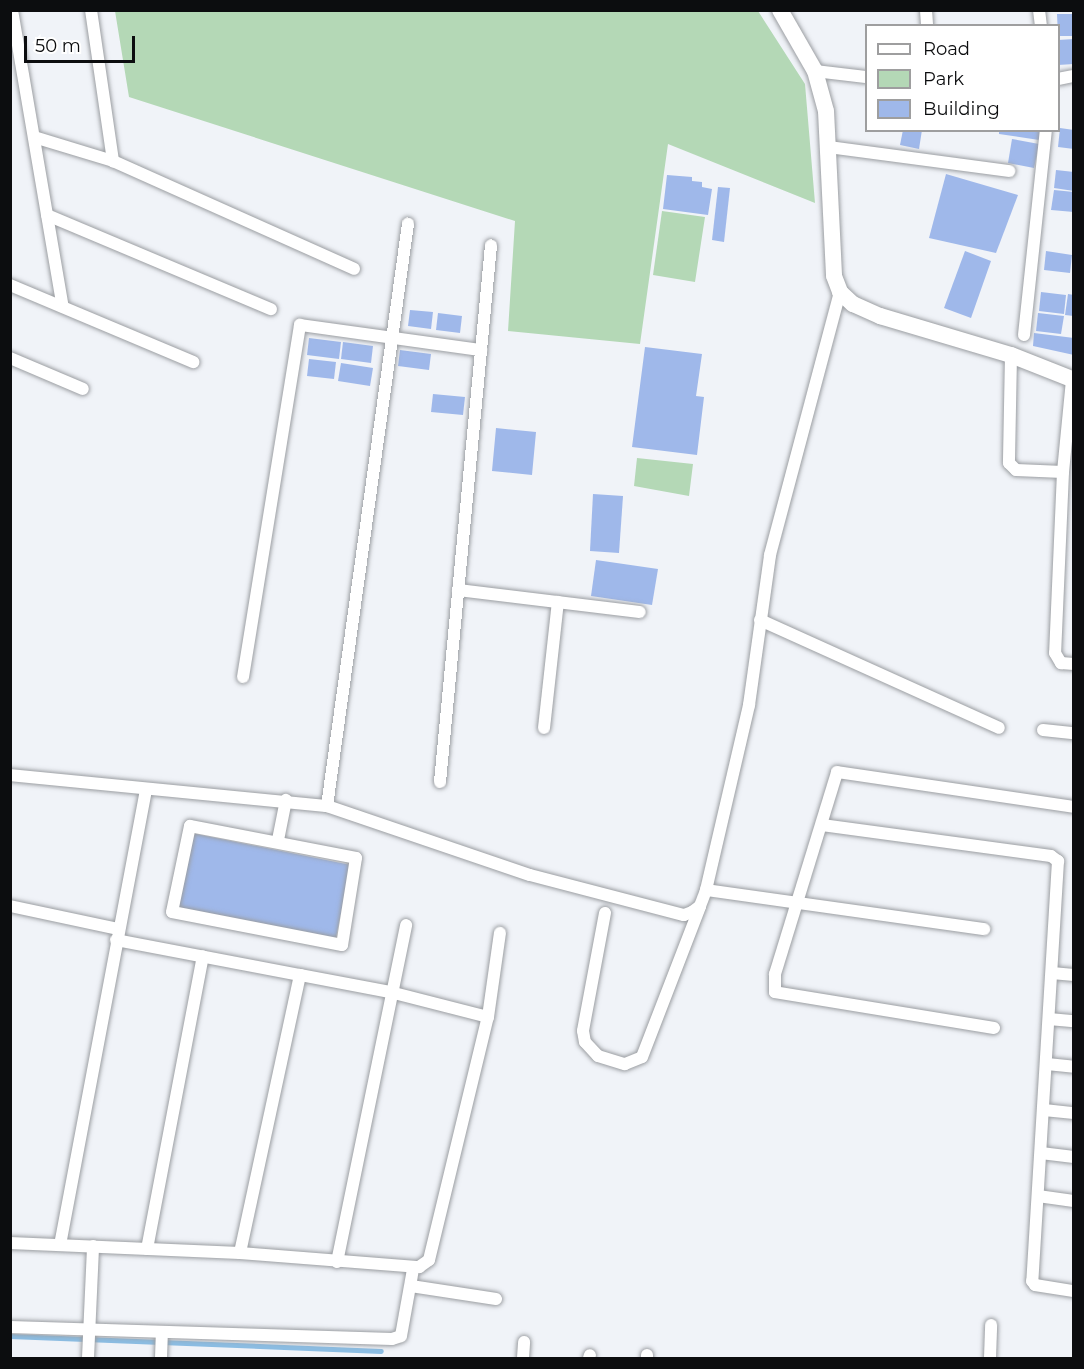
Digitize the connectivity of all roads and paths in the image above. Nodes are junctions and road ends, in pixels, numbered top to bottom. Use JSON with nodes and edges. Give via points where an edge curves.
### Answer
{"nodes":[{"id":1,"x":12,"y":10,"type":"edge"},
{"id":2,"x":91,"y":10,"type":"edge"},
{"id":3,"x":780,"y":10,"type":"edge"},
{"id":4,"x":815,"y":71,"type":"junction"},
{"id":5,"x":865,"y":77,"type":"edge"},
{"id":6,"x":1046,"y":132,"type":"edge"},
{"id":7,"x":34,"y":137,"type":"junction"},
{"id":8,"x":829,"y":147,"type":"junction"},
{"id":9,"x":113,"y":161,"type":"junction"},
{"id":10,"x":1009,"y":171,"type":"dead end"},
{"id":11,"x":47,"y":215,"type":"junction"},
{"id":12,"x":408,"y":224,"type":"dead end"},
{"id":13,"x":490,"y":245,"type":"dead end"},
{"id":14,"x":354,"y":269,"type":"dead end"},
{"id":15,"x":10,"y":285,"type":"edge"},
{"id":16,"x":840,"y":291,"type":"junction"},
{"id":17,"x":63,"y":307,"type":"junction"},
{"id":18,"x":271,"y":309,"type":"dead end"},
{"id":19,"x":1024,"y":334,"type":"dead end"},
{"id":20,"x":392,"y":338,"type":"junction"},
{"id":21,"x":481,"y":350,"type":"junction"},
{"id":22,"x":1011,"y":355,"type":"junction"},
{"id":23,"x":10,"y":358,"type":"edge"},
{"id":24,"x":194,"y":362,"type":"dead end"},
{"id":25,"x":1073,"y":380,"type":"edge"},
{"id":26,"x":83,"y":389,"type":"dead end"},
{"id":27,"x":1063,"y":472,"type":"junction"},
{"id":28,"x":458,"y":590,"type":"junction"},
{"id":29,"x":558,"y":602,"type":"junction"},
{"id":30,"x":640,"y":612,"type":"dead end"},
{"id":31,"x":760,"y":620,"type":"junction"},
{"id":32,"x":1074,"y":664,"type":"edge"},
{"id":33,"x":243,"y":677,"type":"dead end"},
{"id":34,"x":544,"y":728,"type":"dead end"},
{"id":35,"x":999,"y":728,"type":"dead end"},
{"id":36,"x":1043,"y":730,"type":"dead end"},
{"id":37,"x":1074,"y":733,"type":"edge"},
{"id":38,"x":10,"y":775,"type":"edge"},
{"id":39,"x":441,"y":782,"type":"dead end"},
{"id":40,"x":146,"y":789,"type":"junction"},
{"id":41,"x":286,"y":800,"type":"junction"},
{"id":42,"x":327,"y":806,"type":"junction"},
{"id":43,"x":1074,"y":807,"type":"edge"},
{"id":44,"x":822,"y":825,"type":"junction"},
{"id":45,"x":278,"y":840,"type":"junction"},
{"id":46,"x":706,"y":890,"type":"junction"},
{"id":47,"x":797,"y":903,"type":"junction"},
{"id":48,"x":10,"y":906,"type":"edge"},
{"id":49,"x":700,"y":906,"type":"junction"},
{"id":50,"x":605,"y":913,"type":"dead end"},
{"id":51,"x":406,"y":925,"type":"dead end"},
{"id":52,"x":984,"y":929,"type":"dead end"},
{"id":53,"x":500,"y":933,"type":"dead end"},
{"id":54,"x":117,"y":935,"type":"junction"},
{"id":55,"x":203,"y":956,"type":"junction"},
{"id":56,"x":1052,"y":973,"type":"junction"},
{"id":57,"x":300,"y":975,"type":"junction"},
{"id":58,"x":1074,"y":975,"type":"edge"},
{"id":59,"x":390,"y":992,"type":"junction"},
{"id":60,"x":488,"y":1017,"type":"junction"},
{"id":61,"x":1049,"y":1019,"type":"junction"},
{"id":62,"x":1074,"y":1021,"type":"edge"},
{"id":63,"x":994,"y":1028,"type":"dead end"},
{"id":64,"x":1047,"y":1064,"type":"junction"},
{"id":65,"x":1074,"y":1067,"type":"edge"},
{"id":66,"x":1044,"y":1110,"type":"junction"},
{"id":67,"x":1074,"y":1113,"type":"edge"},
{"id":68,"x":1041,"y":1153,"type":"junction"},
{"id":69,"x":1074,"y":1157,"type":"edge"},
{"id":70,"x":1038,"y":1196,"type":"junction"},
{"id":71,"x":1074,"y":1201,"type":"edge"},
{"id":72,"x":10,"y":1243,"type":"edge"},
{"id":73,"x":60,"y":1245,"type":"junction"},
{"id":74,"x":93,"y":1246,"type":"junction"},
{"id":75,"x":147,"y":1249,"type":"junction"},
{"id":76,"x":240,"y":1253,"type":"junction"},
{"id":77,"x":337,"y":1262,"type":"junction"},
{"id":78,"x":413,"y":1269,"type":"junction"},
{"id":79,"x":411,"y":1286,"type":"junction"},
{"id":80,"x":1074,"y":1291,"type":"edge"},
{"id":81,"x":496,"y":1299,"type":"dead end"},
{"id":82,"x":991,"y":1325,"type":"dead end"},
{"id":83,"x":10,"y":1327,"type":"edge"},
{"id":84,"x":89,"y":1330,"type":"junction"},
{"id":85,"x":162,"y":1334,"type":"junction"},
{"id":86,"x":524,"y":1342,"type":"dead end"},
{"id":87,"x":88,"y":1359,"type":"edge"},
{"id":88,"x":161,"y":1359,"type":"edge"},
{"id":89,"x":523,"y":1359,"type":"edge"},
{"id":90,"x":990,"y":1359,"type":"edge"}],
"edges":[{"from":1,"to":7,"type":"street"},
{"from":2,"to":9,"type":"street"},
{"from":3,"to":4,"type":"main road"},
{"from":4,"to":5,"type":"street"},
{"from":4,"to":8,"type":"main road","via":[[826,111]]},
{"from":6,"to":19,"type":"street"},
{"from":7,"to":9,"type":"street"},
{"from":7,"to":11,"type":"street"},
{"from":8,"to":10,"type":"street"},
{"from":8,"to":16,"type":"main road","via":[[834,276]]},
{"from":9,"to":14,"type":"street"},
{"from":11,"to":17,"type":"street"},
{"from":11,"to":18,"type":"street"},
{"from":12,"to":20,"type":"street"},
{"from":13,"to":21,"type":"street"},
{"from":15,"to":17,"type":"street"},
{"from":16,"to":22,"type":"main road","via":[[853,304],[880,316]]},
{"from":16,"to":31,"type":"street","via":[[780,510]]},
{"from":17,"to":24,"type":"street"},
{"from":20,"to":21,"type":"street"},
{"from":20,"to":33,"type":"street","via":[[300,325]]},
{"from":20,"to":42,"type":"street"},
{"from":21,"to":28,"type":"street"},
{"from":22,"to":25,"type":"main road"},
{"from":22,"to":27,"type":"street","via":[[1009,463],[1016,470]]},
{"from":23,"to":26,"type":"street"},
{"from":25,"to":27,"type":"street"},
{"from":27,"to":32,"type":"street","via":[[1055,653],[1061,663]]},
{"from":28,"to":29,"type":"street"},
{"from":28,"to":39,"type":"street"},
{"from":29,"to":30,"type":"street"},
{"from":29,"to":34,"type":"street"},
{"from":31,"to":35,"type":"street"},
{"from":31,"to":46,"type":"street","via":[[749,705]]},
{"from":36,"to":37,"type":"street"},
{"from":38,"to":40,"type":"street"},
{"from":40,"to":41,"type":"street"},
{"from":40,"to":54,"type":"street"},
{"from":41,"to":42,"type":"street"},
{"from":41,"to":45,"type":"street"},
{"from":42,"to":49,"type":"street","via":[[530,875],[684,915]]},
{"from":43,"to":44,"type":"street","via":[[837,772]]},
{"from":44,"to":47,"type":"street"},
{"from":44,"to":56,"type":"street","via":[[1055,857],[1059,869]]},
{"from":45,"to":45,"type":"street","via":[[358,859],[342,945],[172,912],[190,826]]},
{"from":46,"to":47,"type":"street"},
{"from":46,"to":49,"type":"street"},
{"from":47,"to":52,"type":"street"},
{"from":47,"to":63,"type":"street","via":[[775,974],[774,992]]},
{"from":48,"to":54,"type":"street"},
{"from":49,"to":50,"type":"street","via":[[642,1057],[625,1064],[598,1056],[585,1042],[583,1031]]},
{"from":51,"to":59,"type":"street"},
{"from":53,"to":60,"type":"street"},
{"from":54,"to":55,"type":"street"},
{"from":54,"to":73,"type":"street"},
{"from":55,"to":57,"type":"street"},
{"from":55,"to":75,"type":"street"},
{"from":56,"to":58,"type":"street"},
{"from":56,"to":61,"type":"street"},
{"from":57,"to":59,"type":"street"},
{"from":57,"to":76,"type":"street"},
{"from":59,"to":60,"type":"street"},
{"from":59,"to":77,"type":"street"},
{"from":60,"to":78,"type":"street","via":[[429,1260]]},
{"from":61,"to":62,"type":"street"},
{"from":61,"to":64,"type":"street"},
{"from":64,"to":65,"type":"street"},
{"from":64,"to":66,"type":"street"},
{"from":66,"to":67,"type":"street"},
{"from":66,"to":68,"type":"street"},
{"from":68,"to":69,"type":"street"},
{"from":68,"to":70,"type":"street"},
{"from":70,"to":71,"type":"street"},
{"from":70,"to":80,"type":"street","via":[[1032,1284]]},
{"from":72,"to":73,"type":"street"},
{"from":73,"to":74,"type":"street"},
{"from":74,"to":75,"type":"street"},
{"from":74,"to":84,"type":"street"},
{"from":75,"to":76,"type":"street"},
{"from":76,"to":77,"type":"street"},
{"from":77,"to":78,"type":"street"},
{"from":78,"to":79,"type":"street"},
{"from":79,"to":81,"type":"street"},
{"from":79,"to":85,"type":"street","via":[[397,1339]]},
{"from":82,"to":90,"type":"street"},
{"from":83,"to":84,"type":"street"},
{"from":84,"to":85,"type":"street"},
{"from":84,"to":87,"type":"street"},
{"from":85,"to":88,"type":"street"},
{"from":86,"to":89,"type":"street"}]}
